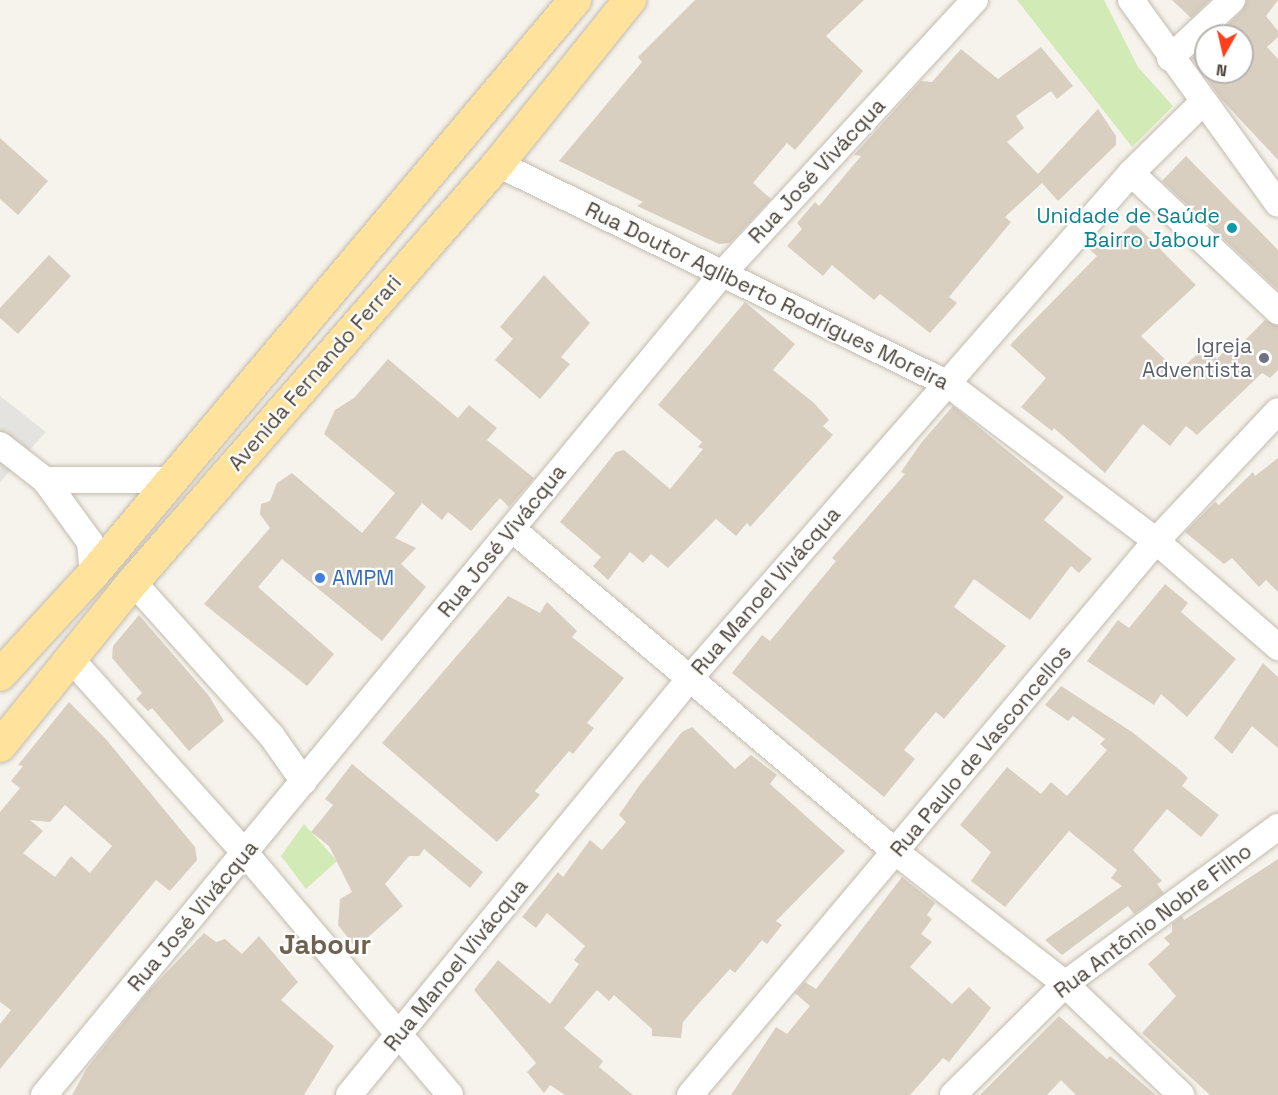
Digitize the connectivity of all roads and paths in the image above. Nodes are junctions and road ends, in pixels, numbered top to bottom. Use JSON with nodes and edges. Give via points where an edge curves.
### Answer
{"nodes":[{"id":1,"x":575,"y":0,"type":"edge"},
{"id":2,"x":630,"y":0,"type":"edge"},
{"id":3,"x":975,"y":0,"type":"edge"},
{"id":4,"x":1131,"y":0,"type":"edge"},
{"id":5,"x":1232,"y":0,"type":"edge"},
{"id":6,"x":1170,"y":58,"type":"junction"},
{"id":7,"x":1202,"y":103,"type":"junction"},
{"id":8,"x":498,"y":164,"type":"junction"},
{"id":9,"x":1131,"y":173,"type":"junction"},
{"id":10,"x":426,"y":177,"type":"junction"},
{"id":11,"x":1278,"y":204,"type":"edge"},
{"id":12,"x":722,"y":274,"type":"junction"},
{"id":13,"x":1278,"y":311,"type":"edge"},
{"id":14,"x":948,"y":384,"type":"junction"},
{"id":15,"x":1278,"y":411,"type":"edge"},
{"id":16,"x":0,"y":445,"type":"edge"},
{"id":17,"x":45,"y":480,"type":"junction"},
{"id":18,"x":172,"y":480,"type":"junction"},
{"id":19,"x":513,"y":529,"type":"junction"},
{"id":20,"x":1156,"y":541,"type":"junction"},
{"id":21,"x":93,"y":574,"type":"junction"},
{"id":22,"x":133,"y":582,"type":"junction"},
{"id":23,"x":1278,"y":647,"type":"edge"},
{"id":24,"x":71,"y":659,"type":"junction"},
{"id":25,"x":0,"y":675,"type":"edge"},
{"id":26,"x":691,"y":677,"type":"junction"},
{"id":27,"x":0,"y":746,"type":"edge"},
{"id":28,"x":304,"y":782,"type":"junction"},
{"id":29,"x":1278,"y":827,"type":"edge"},
{"id":30,"x":245,"y":853,"type":"junction"},
{"id":31,"x":897,"y":853,"type":"junction"},
{"id":32,"x":1065,"y":984,"type":"junction"},
{"id":33,"x":399,"y":1035,"type":"junction"},
{"id":34,"x":44,"y":1095,"type":"edge"},
{"id":35,"x":349,"y":1095,"type":"edge"},
{"id":36,"x":450,"y":1095,"type":"edge"},
{"id":37,"x":690,"y":1095,"type":"edge"},
{"id":38,"x":953,"y":1095,"type":"edge"},
{"id":39,"x":1181,"y":1095,"type":"edge"}],
"edges":[{"from":1,"to":10,"type":"main road","name":"Avenida Fernando Ferrari"},
{"from":2,"to":8,"type":"main road","name":"Avenida Fernando Ferrari"},
{"from":3,"to":12,"type":"street","name":"Rua José Vivácqua"},
{"from":4,"to":6,"type":"street"},
{"from":5,"to":6,"type":"street"},
{"from":6,"to":7,"type":"street"},
{"from":7,"to":9,"type":"street","name":"Rua Manoel Vivácqua"},
{"from":7,"to":11,"type":"street"},
{"from":8,"to":10,"type":"main road"},
{"from":8,"to":12,"type":"street","name":"Rua Doutor Agliberto Rodrigues Moreira"},
{"from":8,"to":22,"type":"main road","name":"Avenida Fernando Ferrari"},
{"from":9,"to":13,"type":"street"},
{"from":9,"to":14,"type":"street","name":"Rua Manoel Vivácqua"},
{"from":10,"to":18,"type":"main road","name":"Avenida Fernando Ferrari"},
{"from":12,"to":14,"type":"street","name":"Rua Doutor Agliberto Rodrigues Moreira"},
{"from":12,"to":19,"type":"street","name":"Rua José Vivácqua"},
{"from":14,"to":20,"type":"street","name":"Rua Doutor Agliberto Rodrigues Moreira"},
{"from":14,"to":26,"type":"street","name":"Rua Manoel Vivácqua"},
{"from":15,"to":20,"type":"street","name":"Rua Paulo de Vasconcellos"},
{"from":16,"to":17,"type":"street"},
{"from":17,"to":18,"type":"street"},
{"from":17,"to":21,"type":"street","via":[[90,542]]},
{"from":18,"to":21,"type":"main road","name":"Avenida Fernando Ferrari"},
{"from":19,"to":26,"type":"street"},
{"from":19,"to":28,"type":"street","name":"Rua José Vivácqua"},
{"from":20,"to":23,"type":"street","name":"Rua Doutor Agliberto Rodrigues Moreira"},
{"from":20,"to":31,"type":"street","name":"Rua Paulo de Vasconcellos"},
{"from":21,"to":24,"type":"main road","via":[[71,636]]},
{"from":21,"to":25,"type":"main road","name":"Avenida Fernando Ferrari"},
{"from":22,"to":24,"type":"main road","name":"Avenida Fernando Ferrari"},
{"from":22,"to":28,"type":"street","via":[[272,735]]},
{"from":24,"to":27,"type":"main road","name":"Avenida Fernando Ferrari"},
{"from":24,"to":30,"type":"street"},
{"from":26,"to":31,"type":"street"},
{"from":26,"to":33,"type":"street","name":"Rua Manoel Vivácqua"},
{"from":28,"to":30,"type":"street","name":"Rua José Vivácqua"},
{"from":29,"to":32,"type":"street","name":"Rua Antônio Nobre Filho"},
{"from":30,"to":33,"type":"street"},
{"from":30,"to":34,"type":"street","name":"Rua José Vivácqua"},
{"from":31,"to":32,"type":"street"},
{"from":31,"to":37,"type":"street","name":"Rua Paulo de Vasconcellos"},
{"from":32,"to":38,"type":"street","name":"Rua Antônio Nobre Filho"},
{"from":32,"to":39,"type":"street"},
{"from":33,"to":35,"type":"street","name":"Rua Manoel Vivácqua"},
{"from":33,"to":36,"type":"street"}]}
